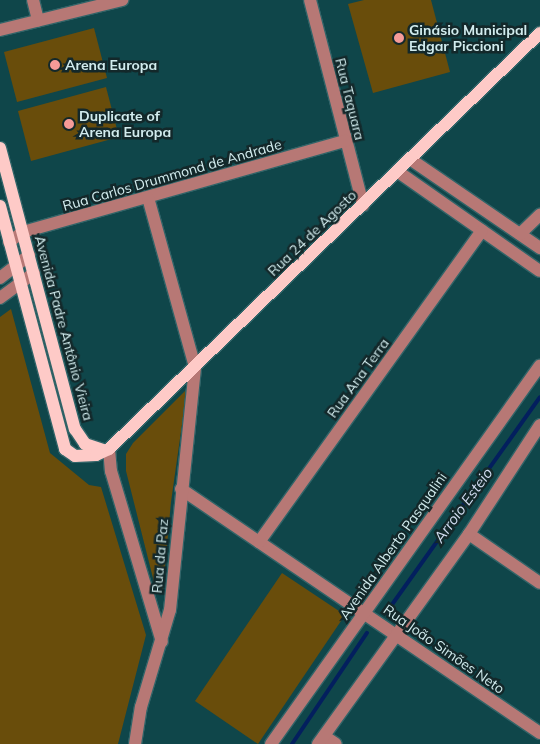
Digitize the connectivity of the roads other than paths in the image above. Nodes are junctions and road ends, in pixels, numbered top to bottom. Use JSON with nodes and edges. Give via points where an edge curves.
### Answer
{"nodes":[{"id":1,"x":33,"y":0,"type":"edge"},
{"id":2,"x":122,"y":0,"type":"edge"},
{"id":3,"x":310,"y":0,"type":"edge"},
{"id":4,"x":38,"y":20,"type":"junction"},
{"id":5,"x":0,"y":30,"type":"edge"},
{"id":6,"x":540,"y":34,"type":"edge"},
{"id":7,"x":345,"y":141,"type":"junction"},
{"id":8,"x":0,"y":148,"type":"edge"},
{"id":9,"x":410,"y":159,"type":"junction"},
{"id":10,"x":397,"y":171,"type":"junction"},
{"id":11,"x":148,"y":198,"type":"junction"},
{"id":12,"x":363,"y":205,"type":"junction"},
{"id":13,"x":0,"y":206,"type":"edge"},
{"id":14,"x":540,"y":215,"type":"edge"},
{"id":15,"x":23,"y":232,"type":"junction"},
{"id":16,"x":482,"y":232,"type":"junction"},
{"id":17,"x":520,"y":234,"type":"junction"},
{"id":18,"x":9,"y":242,"type":"junction"},
{"id":19,"x":540,"y":248,"type":"edge"},
{"id":20,"x":29,"y":255,"type":"junction"},
{"id":21,"x":15,"y":265,"type":"junction"},
{"id":22,"x":540,"y":270,"type":"edge"},
{"id":23,"x":34,"y":273,"type":"junction"},
{"id":24,"x":0,"y":278,"type":"edge"},
{"id":25,"x":22,"y":281,"type":"junction"},
{"id":26,"x":0,"y":298,"type":"edge"},
{"id":27,"x":540,"y":366,"type":"edge"},
{"id":28,"x":195,"y":367,"type":"junction"},
{"id":29,"x":540,"y":425,"type":"edge"},
{"id":30,"x":106,"y":450,"type":"junction"},
{"id":31,"x":181,"y":489,"type":"junction"},
{"id":32,"x":469,"y":534,"type":"junction"},
{"id":33,"x":259,"y":542,"type":"junction"},
{"id":34,"x":540,"y":583,"type":"edge"},
{"id":35,"x":367,"y":614,"type":"junction"},
{"id":36,"x":395,"y":633,"type":"junction"},
{"id":37,"x":162,"y":643,"type":"junction"},
{"id":38,"x":540,"y":733,"type":"edge"},
{"id":39,"x":321,"y":740,"type":"edge"},
{"id":40,"x":135,"y":744,"type":"edge"},
{"id":41,"x":271,"y":744,"type":"edge"},
{"id":42,"x":336,"y":744,"type":"edge"}],
"edges":[{"from":1,"to":4,"type":"street"},
{"from":2,"to":4,"type":"street"},
{"from":3,"to":7,"type":"street","name":"Rua Taquara"},
{"from":4,"to":5,"type":"street"},
{"from":6,"to":9,"type":"main road","name":"Rua 24 de Agosto"},
{"from":7,"to":11,"type":"street","name":"Rua Carlos Drummond de Andrade"},
{"from":7,"to":12,"type":"street","name":"Rua Taquara"},
{"from":8,"to":15,"type":"main road","name":"Avenida Padre Antônio Vieira"},
{"from":9,"to":10,"type":"main road","name":"Rua 24 de Agosto"},
{"from":9,"to":17,"type":"street"},
{"from":10,"to":12,"type":"main road","name":"Rua 24 de Agosto"},
{"from":10,"to":16,"type":"street"},
{"from":11,"to":15,"type":"street","name":"Rua Carlos Drummond de Andrade"},
{"from":11,"to":28,"type":"street"},
{"from":12,"to":28,"type":"main road","name":"Rua 24 de Agosto"},
{"from":13,"to":18,"type":"main road","name":"Avenida Padre Antônio Vieira"},
{"from":14,"to":17,"type":"street"},
{"from":15,"to":18,"type":"street","name":"Rua Carlos Drummond de Andrade"},
{"from":15,"to":20,"type":"main road","name":"Avenida Padre Antônio Vieira"},
{"from":16,"to":22,"type":"street"},
{"from":16,"to":33,"type":"street","name":"Rua Ana Terra"},
{"from":17,"to":19,"type":"street"},
{"from":18,"to":21,"type":"main road","name":"Avenida Padre Antônio Vieira"},
{"from":20,"to":21,"type":"street"},
{"from":20,"to":23,"type":"main road","name":"Avenida Padre Antônio Vieira"},
{"from":21,"to":24,"type":"street"},
{"from":21,"to":25,"type":"main road","name":"Avenida Padre Antônio Vieira"},
{"from":23,"to":25,"type":"street"},
{"from":23,"to":30,"type":"main road","name":"Avenida Padre Antônio Vieira","via":[[78,436],[85,444]]},
{"from":25,"to":26,"type":"street"},
{"from":25,"to":30,"type":"main road","name":"Avenida Padre Antônio Vieira","via":[[65,449],[75,456],[96,455]]},
{"from":27,"to":35,"type":"street","name":"Avenida Alberto Pasqualini"},
{"from":28,"to":30,"type":"main road","name":"Rua 24 de Agosto"},
{"from":28,"to":31,"type":"street","name":"Rua da Paz"},
{"from":29,"to":32,"type":"street"},
{"from":30,"to":37,"type":"street"},
{"from":31,"to":33,"type":"street","name":"Rua João Simões Neto"},
{"from":31,"to":37,"type":"street","name":"Rua da Paz","via":[[170,610]]},
{"from":32,"to":34,"type":"street"},
{"from":32,"to":36,"type":"street"},
{"from":33,"to":35,"type":"street","name":"Rua João Simões Neto"},
{"from":35,"to":36,"type":"street","name":"Rua João Simões Neto"},
{"from":35,"to":41,"type":"street","name":"Avenida Alberto Pasqualini"},
{"from":36,"to":38,"type":"street","name":"Rua João Simões Neto"},
{"from":36,"to":39,"type":"street"},
{"from":37,"to":40,"type":"street","name":"Rua da Paz","via":[[141,707]]},
{"from":39,"to":42,"type":"street"}]}
